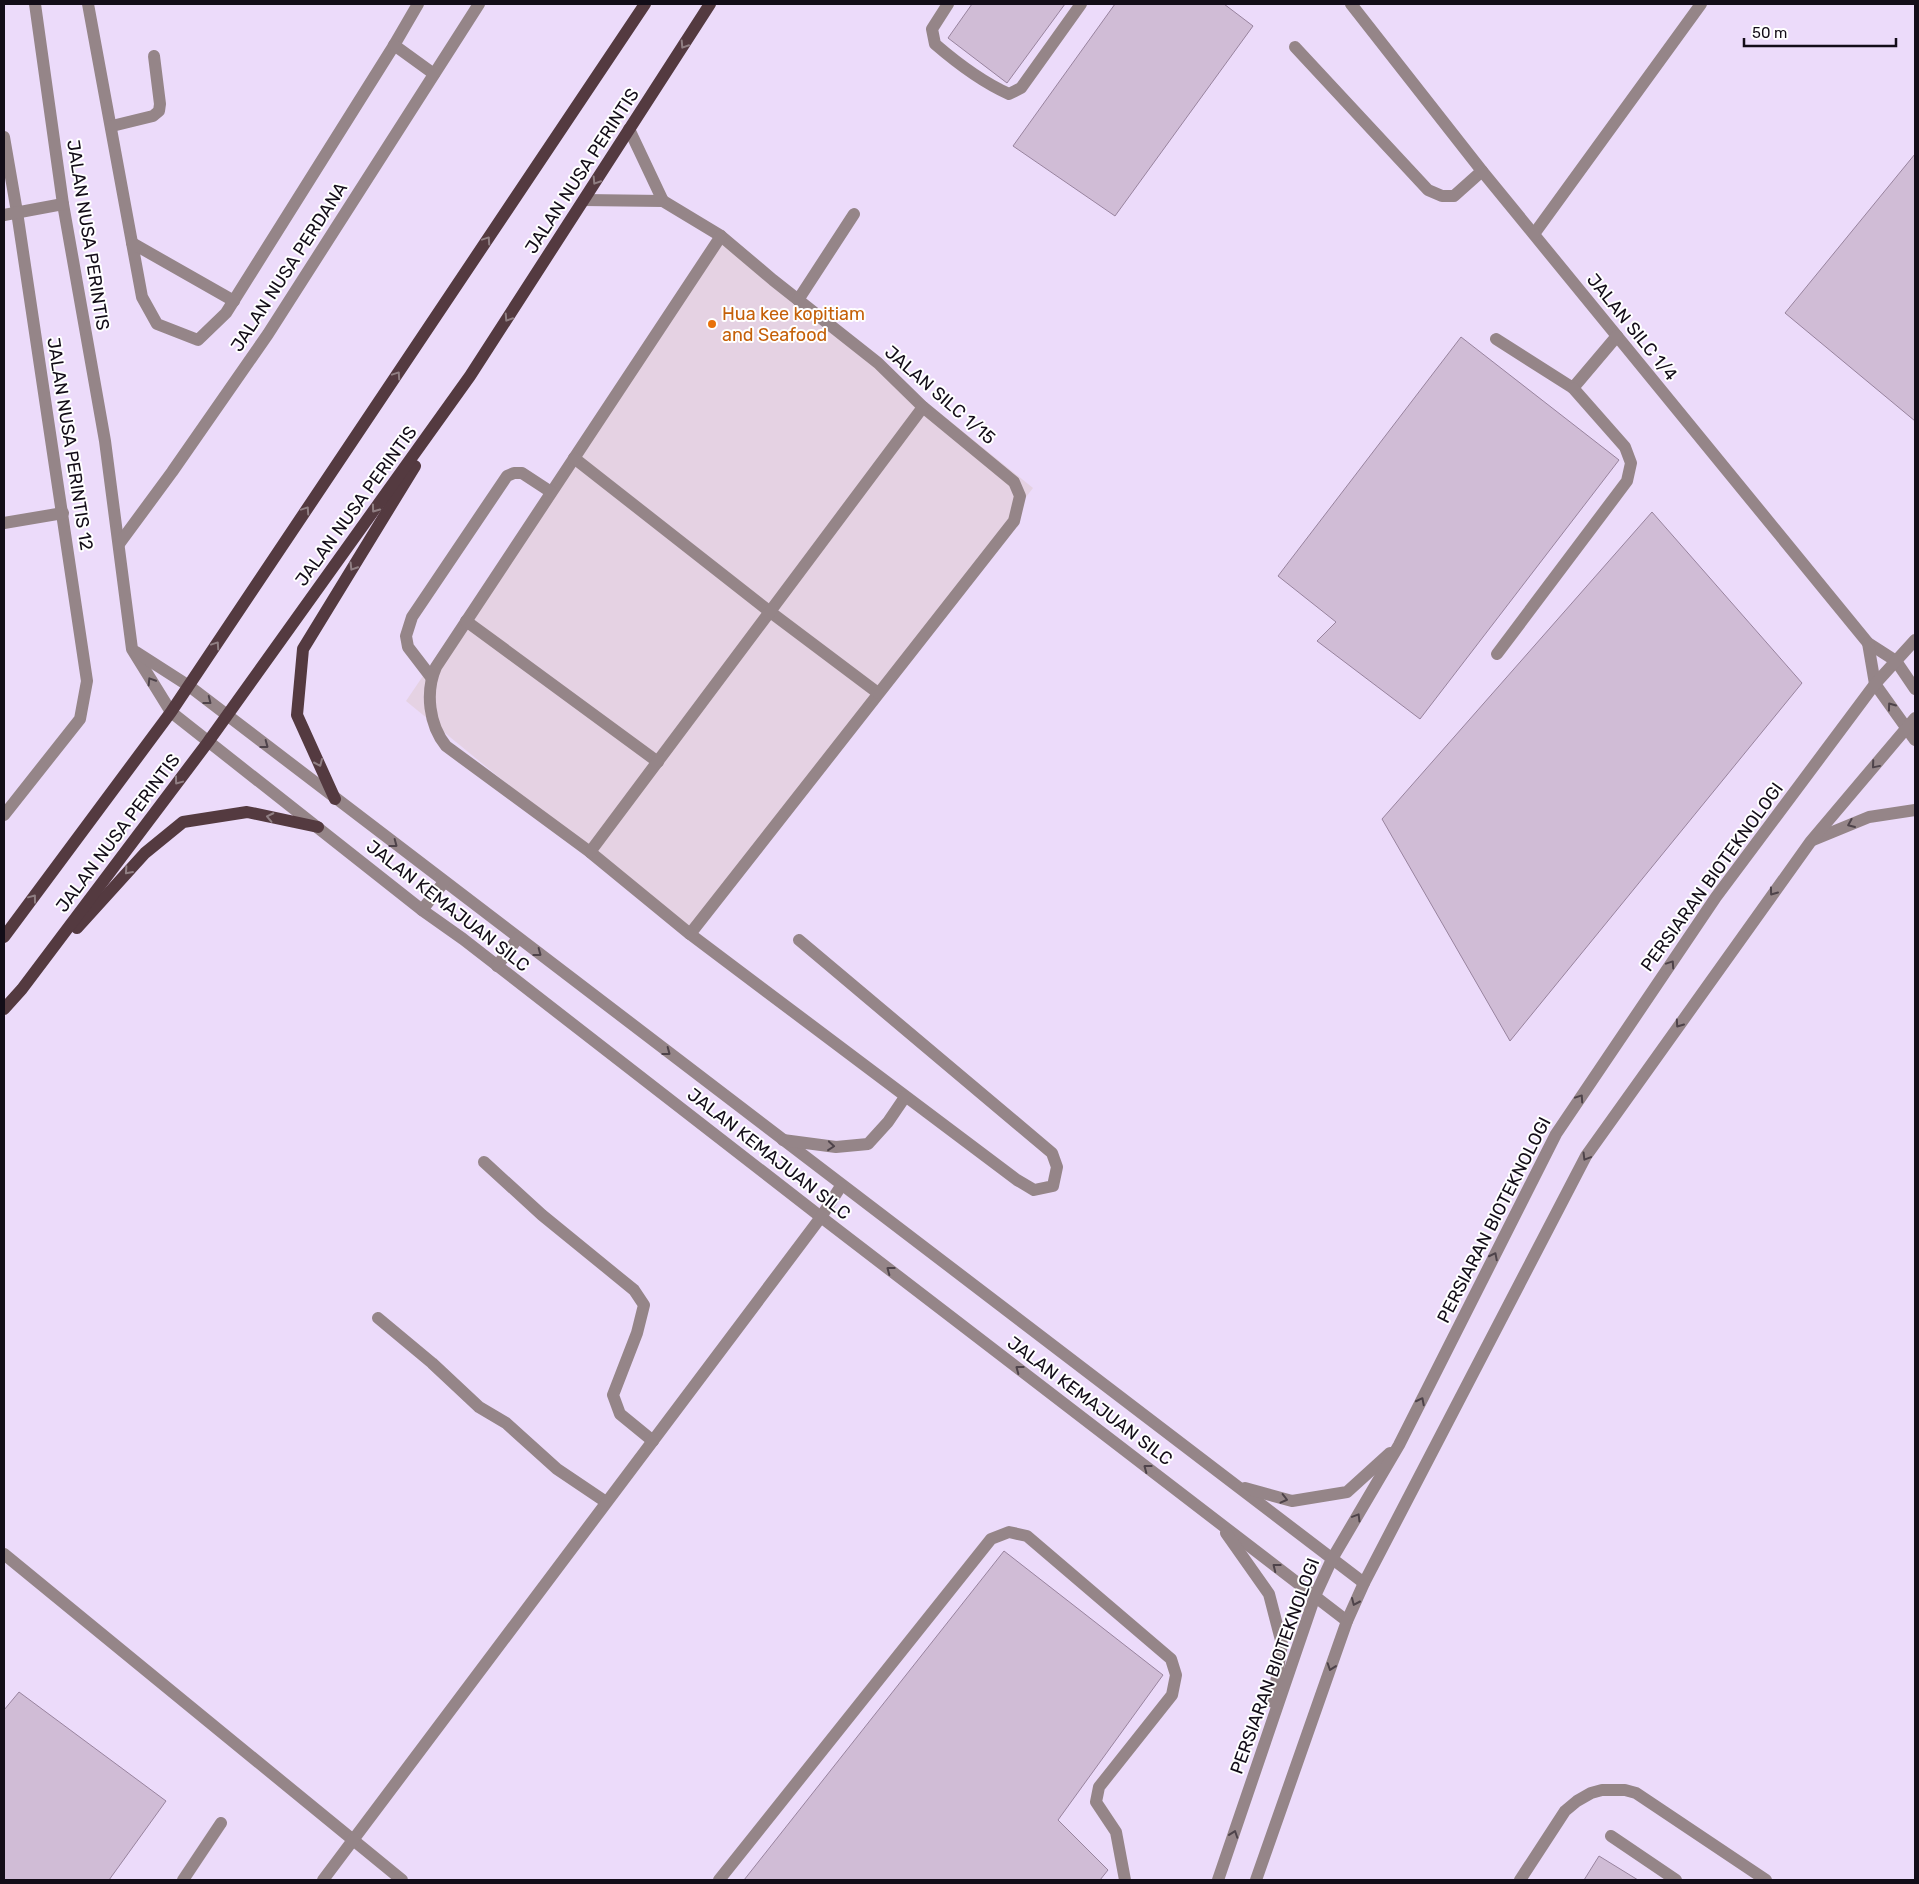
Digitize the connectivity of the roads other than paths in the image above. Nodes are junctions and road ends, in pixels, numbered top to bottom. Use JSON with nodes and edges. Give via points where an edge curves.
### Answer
{"nodes":[{"id":1,"x":35,"y":4,"type":"edge"},
{"id":2,"x":88,"y":4,"type":"edge"},
{"id":3,"x":418,"y":4,"type":"edge"},
{"id":4,"x":479,"y":4,"type":"edge"},
{"id":5,"x":645,"y":4,"type":"edge"},
{"id":6,"x":710,"y":4,"type":"edge"},
{"id":7,"x":948,"y":4,"type":"edge"},
{"id":8,"x":1081,"y":4,"type":"edge"},
{"id":9,"x":1351,"y":4,"type":"edge"},
{"id":10,"x":1701,"y":4,"type":"edge"},
{"id":11,"x":394,"y":45,"type":"junction"},
{"id":12,"x":1295,"y":47,"type":"dead end"},
{"id":13,"x":154,"y":56,"type":"dead end"},
{"id":14,"x":434,"y":74,"type":"junction"},
{"id":15,"x":112,"y":126,"type":"junction"},
{"id":16,"x":629,"y":129,"type":"junction"},
{"id":17,"x":4,"y":137,"type":"edge"},
{"id":18,"x":1482,"y":171,"type":"junction"},
{"id":19,"x":584,"y":200,"type":"junction"},
{"id":20,"x":663,"y":201,"type":"junction"},
{"id":21,"x":63,"y":204,"type":"junction"},
{"id":22,"x":18,"y":212,"type":"junction"},
{"id":23,"x":854,"y":214,"type":"dead end"},
{"id":24,"x":4,"y":215,"type":"edge"},
{"id":25,"x":1534,"y":234,"type":"junction"},
{"id":26,"x":721,"y":236,"type":"junction"},
{"id":27,"x":132,"y":243,"type":"junction"},
{"id":28,"x":234,"y":300,"type":"junction"},
{"id":29,"x":798,"y":300,"type":"junction"},
{"id":30,"x":1617,"y":336,"type":"junction"},
{"id":31,"x":1496,"y":339,"type":"dead end"},
{"id":32,"x":470,"y":376,"type":"junction"},
{"id":33,"x":1573,"y":388,"type":"junction"},
{"id":34,"x":923,"y":406,"type":"junction"},
{"id":35,"x":574,"y":458,"type":"junction"},
{"id":36,"x":551,"y":492,"type":"junction"},
{"id":37,"x":63,"y":513,"type":"junction"},
{"id":38,"x":4,"y":523,"type":"edge"},
{"id":39,"x":119,"y":544,"type":"junction"},
{"id":40,"x":769,"y":611,"type":"junction"},
{"id":41,"x":466,"y":620,"type":"junction"},
{"id":42,"x":1915,"y":640,"type":"edge"},
{"id":43,"x":1868,"y":643,"type":"junction"},
{"id":44,"x":132,"y":649,"type":"junction"},
{"id":45,"x":1496,"y":654,"type":"dead end"},
{"id":46,"x":1896,"y":661,"type":"junction"},
{"id":47,"x":431,"y":677,"type":"junction"},
{"id":48,"x":1875,"y":684,"type":"junction"},
{"id":49,"x":189,"y":686,"type":"junction"},
{"id":50,"x":1915,"y":689,"type":"edge"},
{"id":51,"x":878,"y":693,"type":"junction"},
{"id":52,"x":171,"y":712,"type":"junction"},
{"id":53,"x":227,"y":716,"type":"junction"},
{"id":54,"x":1915,"y":718,"type":"edge"},
{"id":55,"x":1907,"y":728,"type":"junction"},
{"id":56,"x":1915,"y":740,"type":"edge"},
{"id":57,"x":208,"y":742,"type":"junction"},
{"id":58,"x":658,"y":762,"type":"junction"},
{"id":59,"x":335,"y":799,"type":"junction"},
{"id":60,"x":1915,"y":810,"type":"edge"},
{"id":61,"x":4,"y":815,"type":"edge"},
{"id":62,"x":318,"y":828,"type":"junction"},
{"id":63,"x":1811,"y":841,"type":"junction"},
{"id":64,"x":590,"y":852,"type":"junction"},
{"id":65,"x":444,"y":882,"type":"junction"},
{"id":66,"x":422,"y":910,"type":"junction"},
{"id":67,"x":690,"y":934,"type":"junction"},
{"id":68,"x":4,"y":937,"type":"edge"},
{"id":69,"x":518,"y":938,"type":"junction"},
{"id":70,"x":799,"y":940,"type":"dead end"},
{"id":71,"x":497,"y":966,"type":"junction"},
{"id":72,"x":22,"y":989,"type":"junction"},
{"id":73,"x":4,"y":1009,"type":"edge"},
{"id":74,"x":906,"y":1097,"type":"junction"},
{"id":75,"x":782,"y":1140,"type":"junction"},
{"id":76,"x":484,"y":1162,"type":"dead end"},
{"id":77,"x":841,"y":1186,"type":"junction"},
{"id":78,"x":821,"y":1217,"type":"junction"},
{"id":79,"x":378,"y":1318,"type":"dead end"},
{"id":80,"x":653,"y":1441,"type":"junction"},
{"id":81,"x":1399,"y":1445,"type":"junction"},
{"id":82,"x":1237,"y":1486,"type":"junction"},
{"id":83,"x":606,"y":1502,"type":"junction"},
{"id":84,"x":1219,"y":1522,"type":"junction"},
{"id":85,"x":4,"y":1554,"type":"edge"},
{"id":86,"x":1332,"y":1559,"type":"junction"},
{"id":87,"x":1364,"y":1583,"type":"junction"},
{"id":88,"x":1315,"y":1596,"type":"junction"},
{"id":89,"x":1347,"y":1621,"type":"junction"},
{"id":90,"x":1268,"y":1737,"type":"junction"},
{"id":91,"x":221,"y":1823,"type":"dead end"},
{"id":92,"x":1611,"y":1836,"type":"dead end"},
{"id":93,"x":353,"y":1840,"type":"junction"},
{"id":94,"x":183,"y":1880,"type":"edge"},
{"id":95,"x":323,"y":1880,"type":"edge"},
{"id":96,"x":402,"y":1880,"type":"edge"},
{"id":97,"x":719,"y":1880,"type":"edge"},
{"id":98,"x":1126,"y":1880,"type":"edge"},
{"id":99,"x":1218,"y":1880,"type":"edge"},
{"id":100,"x":1256,"y":1880,"type":"edge"},
{"id":101,"x":1520,"y":1880,"type":"edge"},
{"id":102,"x":1676,"y":1880,"type":"edge"},
{"id":103,"x":1766,"y":1880,"type":"edge"}],
"edges":[{"from":1,"to":21,"type":"street","name":"JALAN NUSA PERINTIS"},
{"from":2,"to":15,"type":"street"},
{"from":3,"to":11,"type":"street"},
{"from":4,"to":14,"type":"street","name":"JALAN NUSA PERDANA"},
{"from":49,"to":5,"type":"main road","name":"JALAN NUSA PERINTIS","one_way":true},
{"from":6,"to":16,"type":"main road","name":"JALAN NUSA PERINTIS","one_way":true},
{"from":7,"to":8,"type":"street","via":[[932,29],[935,44],[1009,94],[1021,88]]},
{"from":9,"to":18,"type":"street","name":"JALAN SILC 1/4"},
{"from":10,"to":25,"type":"street"},
{"from":11,"to":14,"type":"street"},
{"from":11,"to":28,"type":"street"},
{"from":12,"to":18,"type":"street","via":[[1428,190],[1442,196],[1454,196]]},
{"from":13,"to":15,"type":"street","via":[[159,111],[153,116]]},
{"from":14,"to":39,"type":"street","name":"JALAN NUSA PERDANA","via":[[268,334]]},
{"from":15,"to":27,"type":"street"},
{"from":16,"to":19,"type":"main road","name":"JALAN NUSA PERINTIS","one_way":true},
{"from":16,"to":20,"type":"street"},
{"from":17,"to":22,"type":"street","name":"JALAN NUSA PERINTIS 12"},
{"from":18,"to":25,"type":"street","name":"JALAN SILC 1/4"},
{"from":19,"to":20,"type":"street"},
{"from":19,"to":32,"type":"main road","name":"JALAN NUSA PERINTIS","one_way":true},
{"from":20,"to":26,"type":"street","name":"JALAN SILC 1/15"},
{"from":21,"to":22,"type":"street"},
{"from":21,"to":39,"type":"street","name":"JALAN NUSA PERINTIS","via":[[105,441]]},
{"from":22,"to":24,"type":"street"},
{"from":22,"to":37,"type":"street","name":"JALAN NUSA PERINTIS 12"},
{"from":23,"to":29,"type":"street"},
{"from":25,"to":30,"type":"street","name":"JALAN SILC 1/4"},
{"from":26,"to":29,"type":"street","name":"JALAN SILC 1/15"},
{"from":26,"to":35,"type":"street"},
{"from":27,"to":28,"type":"street"},
{"from":27,"to":28,"type":"street","via":[[142,297],[156,324],[198,340],[226,313]]},
{"from":29,"to":34,"type":"street","name":"JALAN SILC 1/15","via":[[878,362]]},
{"from":30,"to":33,"type":"street"},
{"from":30,"to":43,"type":"street","name":"JALAN SILC 1/4"},
{"from":31,"to":33,"type":"street"},
{"from":32,"to":53,"type":"main road","name":"JALAN NUSA PERINTIS","one_way":true},
{"from":32,"to":59,"type":"main road","one_way":true,"via":[[303,649],[297,715]]},
{"from":33,"to":45,"type":"street","via":[[1625,447],[1631,463],[1627,481]]},
{"from":34,"to":40,"type":"street"},
{"from":34,"to":51,"type":"street","name":"JALAN SILC 1/15","via":[[1014,482],[1020,496],[1014,521]]},
{"from":35,"to":36,"type":"street"},
{"from":35,"to":40,"type":"street"},
{"from":36,"to":41,"type":"street"},
{"from":36,"to":47,"type":"street","via":[[522,474],[507,476],[412,617],[406,636],[408,647]]},
{"from":37,"to":38,"type":"street"},
{"from":37,"to":61,"type":"street","name":"JALAN NUSA PERINTIS 12","via":[[88,681],[80,719]]},
{"from":39,"to":44,"type":"street","name":"JALAN NUSA PERINTIS"},
{"from":40,"to":51,"type":"street"},
{"from":40,"to":58,"type":"street"},
{"from":41,"to":47,"type":"street"},
{"from":41,"to":58,"type":"street"},
{"from":42,"to":46,"type":"street","name":"PERSIARAN BIOTEKNOLOGI"},
{"from":43,"to":46,"type":"street","name":"JALAN SILC 1/4"},
{"from":43,"to":48,"type":"street"},
{"from":44,"to":49,"type":"street","name":"JALAN KEMAJUAN SILC"},
{"from":52,"to":44,"type":"street","name":"JALAN KEMAJUAN SILC","one_way":true},
{"from":46,"to":48,"type":"street","name":"PERSIARAN BIOTEKNOLOGI"},
{"from":46,"to":50,"type":"street"},
{"from":47,"to":64,"type":"street","via":[[432,720],[446,746]]},
{"from":55,"to":48,"type":"street","one_way":true},
{"from":81,"to":48,"type":"street","name":"PERSIARAN BIOTEKNOLOGI","one_way":true,"via":[[1556,1134],[1716,897]]},
{"from":49,"to":52,"type":"main road","name":"JALAN NUSA PERINTIS"},
{"from":49,"to":53,"type":"street","name":"JALAN KEMAJUAN SILC","one_way":true},
{"from":51,"to":67,"type":"street"},
{"from":52,"to":57,"type":"street","name":"JALAN KEMAJUAN SILC"},
{"from":68,"to":52,"type":"main road","name":"JALAN NUSA PERINTIS","one_way":true},
{"from":53,"to":57,"type":"main road","name":"JALAN NUSA PERINTIS"},
{"from":53,"to":59,"type":"street","name":"JALAN KEMAJUAN SILC","one_way":true},
{"from":54,"to":55,"type":"street"},
{"from":55,"to":56,"type":"street"},
{"from":55,"to":63,"type":"street","one_way":true},
{"from":57,"to":62,"type":"street","name":"JALAN KEMAJUAN SILC"},
{"from":57,"to":72,"type":"main road","name":"JALAN NUSA PERINTIS","one_way":true},
{"from":58,"to":64,"type":"street"},
{"from":59,"to":65,"type":"street","name":"JALAN KEMAJUAN SILC","one_way":true},
{"from":60,"to":63,"type":"street","one_way":true,"via":[[1868,817]]},
{"from":62,"to":66,"type":"street","name":"JALAN KEMAJUAN SILC"},
{"from":62,"to":72,"type":"main road","one_way":true,"via":[[248,812],[184,822],[145,853]]},
{"from":63,"to":87,"type":"street","one_way":true,"via":[[1586,1156]]},
{"from":64,"to":67,"type":"street"},
{"from":65,"to":66,"type":"street"},
{"from":65,"to":69,"type":"street","name":"JALAN KEMAJUAN SILC"},
{"from":66,"to":71,"type":"street","name":"JALAN KEMAJUAN SILC"},
{"from":67,"to":74,"type":"street"},
{"from":69,"to":71,"type":"street"},
{"from":69,"to":75,"type":"street","name":"JALAN KEMAJUAN SILC","one_way":true},
{"from":70,"to":74,"type":"street","via":[[1052,1153],[1057,1167],[1053,1186],[1034,1190],[1017,1180]]},
{"from":71,"to":78,"type":"street","name":"JALAN KEMAJUAN SILC"},
{"from":72,"to":73,"type":"main road","name":"JALAN NUSA PERINTIS"},
{"from":75,"to":74,"type":"street","one_way":true,"via":[[836,1147],[868,1144]]},
{"from":75,"to":77,"type":"street","name":"JALAN KEMAJUAN SILC"},
{"from":76,"to":80,"type":"street","via":[[542,1215],[634,1290],[644,1305],[637,1333],[613,1395],[620,1414]]},
{"from":77,"to":78,"type":"street"},
{"from":77,"to":82,"type":"street","name":"JALAN KEMAJUAN SILC"},
{"from":78,"to":80,"type":"street"},
{"from":84,"to":78,"type":"street","name":"JALAN KEMAJUAN SILC","one_way":true},
{"from":79,"to":83,"type":"street","via":[[479,1407],[506,1423],[557,1469]]},
{"from":80,"to":83,"type":"street"},
{"from":82,"to":81,"type":"street","one_way":true,"via":[[1292,1501],[1347,1492]]},
{"from":86,"to":81,"type":"street","name":"PERSIARAN BIOTEKNOLOGI","one_way":true},
{"from":82,"to":86,"type":"street","name":"JALAN KEMAJUAN SILC"},
{"from":83,"to":93,"type":"street"},
{"from":88,"to":84,"type":"street","name":"JALAN KEMAJUAN SILC","one_way":true},
{"from":84,"to":90,"type":"street","via":[[1269,1594],[1282,1644]]},
{"from":85,"to":93,"type":"street"},
{"from":86,"to":87,"type":"street","name":"JALAN KEMAJUAN SILC"},
{"from":86,"to":88,"type":"street","name":"PERSIARAN BIOTEKNOLOGI"},
{"from":87,"to":89,"type":"street","one_way":true},
{"from":88,"to":89,"type":"street","name":"JALAN KEMAJUAN SILC"},
{"from":88,"to":90,"type":"street","name":"PERSIARAN BIOTEKNOLOGI"},
{"from":89,"to":100,"type":"street","one_way":true},
{"from":99,"to":90,"type":"street","name":"PERSIARAN BIOTEKNOLOGI","one_way":true},
{"from":91,"to":94,"type":"street"},
{"from":92,"to":102,"type":"street"},
{"from":93,"to":95,"type":"street"},
{"from":93,"to":96,"type":"street"},
{"from":97,"to":98,"type":"street","via":[[991,1539],[1009,1532],[1027,1536],[1171,1659],[1176,1675],[1172,1695],[1099,1787],[1096,1802],[1116,1832]]},
{"from":101,"to":103,"type":"street","via":[[1565,1811],[1591,1793],[1614,1790],[1636,1793]]}]}
